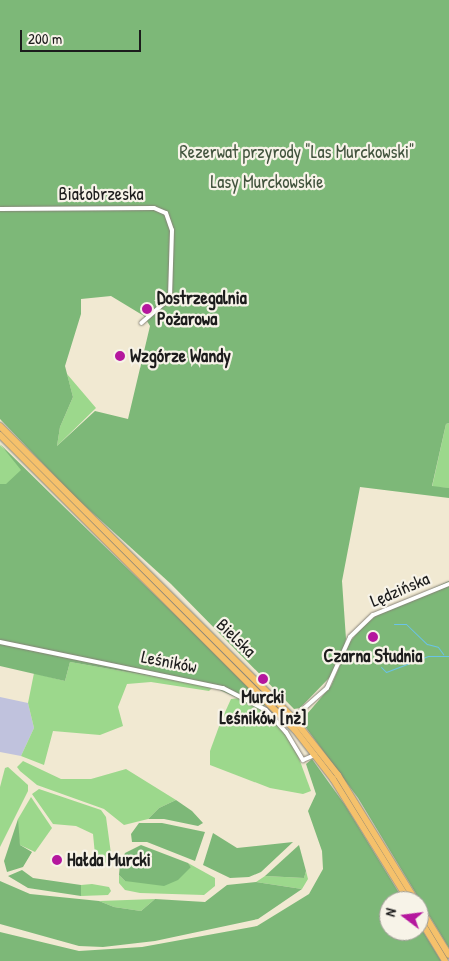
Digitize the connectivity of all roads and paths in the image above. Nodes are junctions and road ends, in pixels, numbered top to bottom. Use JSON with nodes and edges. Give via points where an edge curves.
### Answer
{"nodes":[{"id":1,"x":0,"y":208,"type":"edge"},
{"id":2,"x":140,"y":323,"type":"dead end"},
{"id":3,"x":0,"y":426,"type":"edge"},
{"id":4,"x":0,"y":435,"type":"edge"},
{"id":5,"x":449,"y":584,"type":"edge"},
{"id":6,"x":0,"y":642,"type":"edge"},
{"id":7,"x":294,"y":718,"type":"junction"},
{"id":8,"x":315,"y":755,"type":"junction"},
{"id":9,"x":402,"y":891,"type":"edge"},
{"id":10,"x":410,"y":891,"type":"edge"},
{"id":11,"x":429,"y":922,"type":"edge"},
{"id":12,"x":429,"y":935,"type":"edge"},
{"id":13,"x":449,"y":955,"type":"edge"},
{"id":14,"x":445,"y":961,"type":"edge"}],
"edges":[{"from":1,"to":2,"type":"street","name":"Białobrzeska","via":[[154,208],[166,213],[172,230],[170,298]]},
{"from":3,"to":7,"type":"main road","name":"Bielska"},
{"from":4,"to":8,"type":"main road","name":"Bielska","via":[[266,698]]},
{"from":5,"to":7,"type":"street","name":"Lędzińska","via":[[373,615],[350,637],[327,688]]},
{"from":6,"to":8,"type":"street","name":"Leśników","via":[[228,690],[266,710],[286,732],[303,760]]},
{"from":7,"to":10,"type":"main road","name":"Bielska","via":[[338,774]]},
{"from":8,"to":9,"type":"main road","name":"Bielska"},
{"from":11,"to":13,"type":"main road"},
{"from":12,"to":14,"type":"main road"}]}
